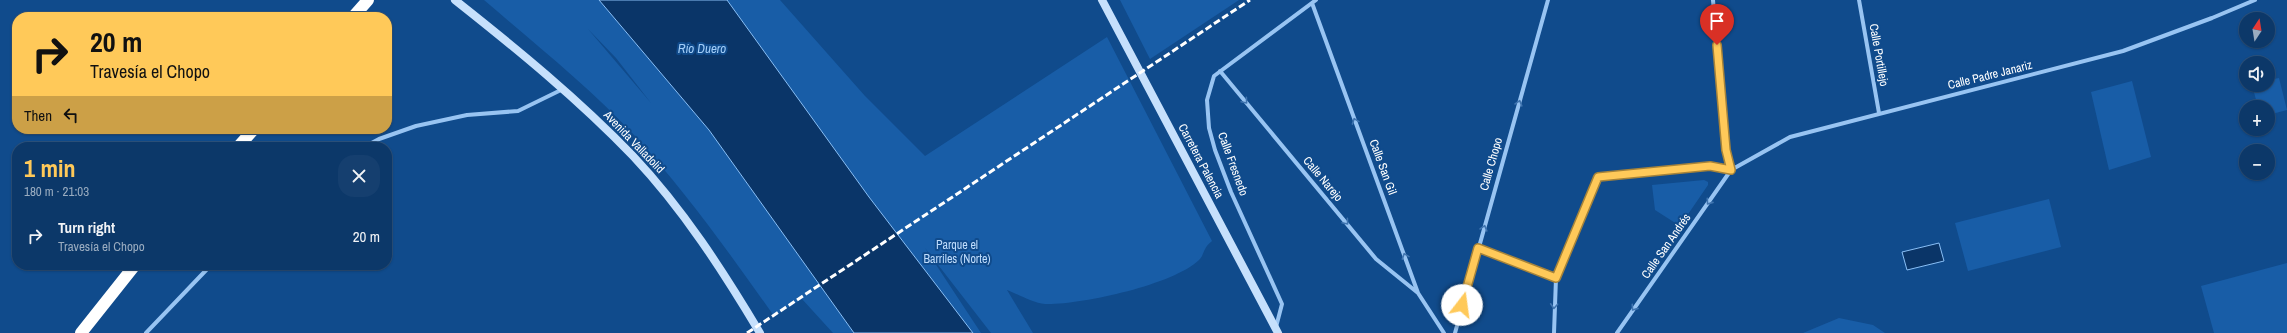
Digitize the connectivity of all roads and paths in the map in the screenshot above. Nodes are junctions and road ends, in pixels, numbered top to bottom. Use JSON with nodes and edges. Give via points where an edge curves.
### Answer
{"nodes":[{"id":1,"x":368,"y":0,"type":"edge"},
{"id":2,"x":455,"y":0,"type":"edge"},
{"id":3,"x":1102,"y":0,"type":"edge"},
{"id":4,"x":1548,"y":0,"type":"edge"},
{"id":5,"x":1713,"y":0,"type":"edge"},
{"id":6,"x":1859,"y":0,"type":"edge"},
{"id":7,"x":2255,"y":0,"type":"edge"},
{"id":8,"x":1314,"y":1,"type":"edge"},
{"id":9,"x":357,"y":12,"type":"edge"},
{"id":10,"x":1220,"y":71,"type":"junction"},
{"id":11,"x":564,"y":89,"type":"junction"},
{"id":12,"x":1879,"y":113,"type":"junction"},
{"id":13,"x":250,"y":134,"type":"edge"},
{"id":14,"x":242,"y":142,"type":"edge"},
{"id":15,"x":373,"y":142,"type":"edge"},
{"id":16,"x":1731,"y":170,"type":"junction"},
{"id":17,"x":1478,"y":248,"type":"junction"},
{"id":18,"x":131,"y":270,"type":"edge"},
{"id":19,"x":206,"y":270,"type":"edge"},
{"id":20,"x":1556,"y":278,"type":"junction"},
{"id":21,"x":1418,"y":293,"type":"junction"},
{"id":22,"x":1277,"y":331,"type":"edge"},
{"id":23,"x":81,"y":333,"type":"edge"},
{"id":24,"x":146,"y":333,"type":"edge"},
{"id":25,"x":760,"y":333,"type":"edge"},
{"id":26,"x":1444,"y":333,"type":"edge"},
{"id":27,"x":1455,"y":333,"type":"edge"},
{"id":28,"x":1554,"y":333,"type":"edge"},
{"id":29,"x":1617,"y":333,"type":"edge"}],
"edges":[{"from":1,"to":9,"type":"highway"},
{"from":2,"to":11,"type":"street","name":"Avenida Valladolid"},
{"from":3,"to":22,"type":"street","name":"Carretera Palencia"},
{"from":17,"to":4,"type":"street","name":"Calle Chopo","one_way":true},
{"from":5,"to":16,"type":"street","via":[[1726,150]]},
{"from":6,"to":12,"type":"street","name":"Calle Portillejo"},
{"from":7,"to":12,"type":"street","name":"Calle Padre Janariz","via":[[2123,51]]},
{"from":8,"to":10,"type":"street","name":"Calle Fresnedo"},
{"from":21,"to":8,"type":"street","name":"Calle San Gil","one_way":true},
{"from":10,"to":21,"type":"street","name":"Calle Narejo","one_way":true,"via":[[1376,259]]},
{"from":10,"to":22,"type":"street","name":"Calle Fresnedo","via":[[1212,80],[1207,100],[1210,128],[1215,150],[1231,192],[1280,297],[1282,310]]},
{"from":11,"to":15,"type":"street","via":[[518,111],[466,115],[416,126]]},
{"from":11,"to":25,"type":"street","name":"Avenida Valladolid","via":[[633,156],[677,207],[740,298]]},
{"from":12,"to":16,"type":"street","name":"Calle Padre Janariz","via":[[1790,137]]},
{"from":13,"to":14,"type":"highway"},
{"from":16,"to":20,"type":"street","via":[[1710,166],[1598,177]]},
{"from":16,"to":29,"type":"street","name":"Calle San Andrés","one_way":true},
{"from":17,"to":20,"type":"street"},
{"from":17,"to":27,"type":"street","name":"Calle Chopo"},
{"from":18,"to":23,"type":"highway"},
{"from":19,"to":24,"type":"street"},
{"from":20,"to":28,"type":"street","one_way":true},
{"from":21,"to":26,"type":"street","name":"Calle San Gil"}]}
